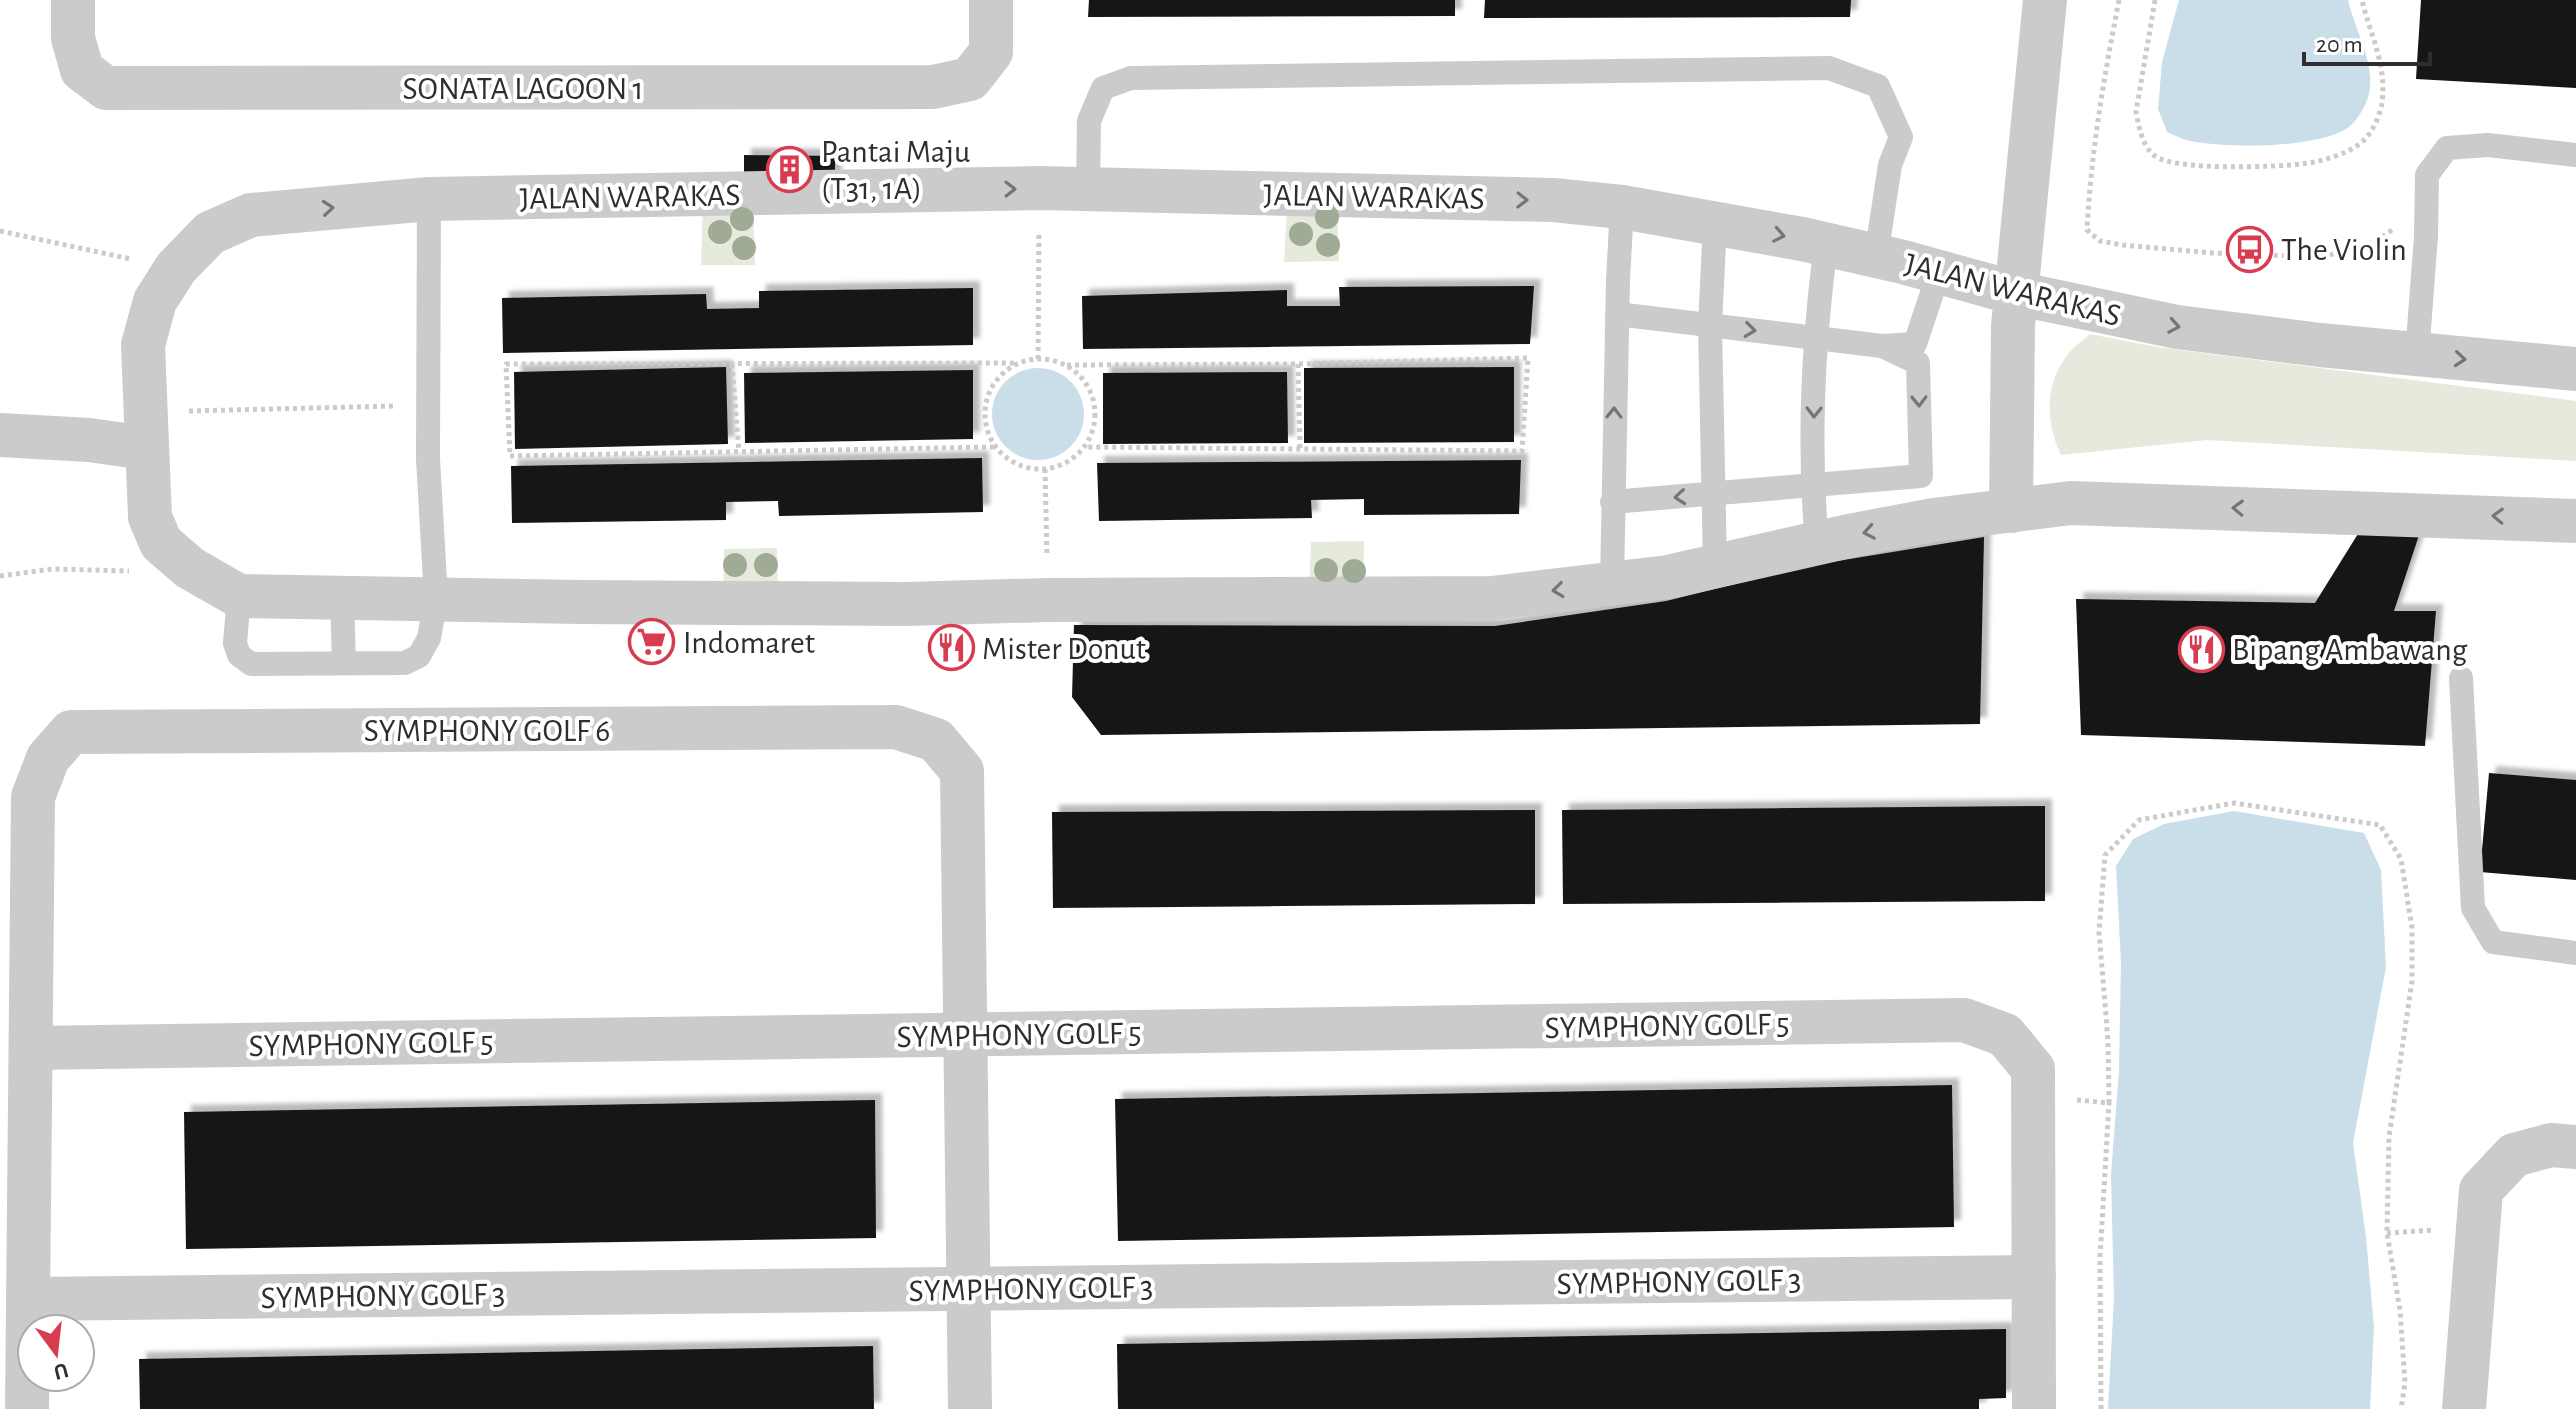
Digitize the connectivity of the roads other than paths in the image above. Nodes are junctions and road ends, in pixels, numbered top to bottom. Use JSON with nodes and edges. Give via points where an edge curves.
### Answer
{"nodes":[{"id":1,"x":73,"y":0,"type":"edge"},
{"id":2,"x":991,"y":0,"type":"edge"},
{"id":3,"x":2045,"y":0,"type":"edge"},
{"id":4,"x":2576,"y":155,"type":"edge"},
{"id":5,"x":1088,"y":189,"type":"junction"},
{"id":6,"x":429,"y":199,"type":"junction"},
{"id":7,"x":1622,"y":207,"type":"junction"},
{"id":8,"x":1715,"y":223,"type":"junction"},
{"id":9,"x":1826,"y":245,"type":"junction"},
{"id":10,"x":1876,"y":256,"type":"junction"},
{"id":11,"x":1939,"y":272,"type":"junction"},
{"id":12,"x":2015,"y":293,"type":"junction"},
{"id":13,"x":1617,"y":314,"type":"junction"},
{"id":14,"x":1710,"y":325,"type":"junction"},
{"id":15,"x":1816,"y":338,"type":"junction"},
{"id":16,"x":1882,"y":346,"type":"junction"},
{"id":17,"x":2417,"y":355,"type":"junction"},
{"id":18,"x":2576,"y":369,"type":"edge"},
{"id":19,"x":145,"y":430,"type":"junction"},
{"id":20,"x":0,"y":435,"type":"edge"},
{"id":21,"x":1921,"y":476,"type":"junction"},
{"id":22,"x":1812,"y":485,"type":"junction"},
{"id":23,"x":1714,"y":494,"type":"junction"},
{"id":24,"x":1612,"y":502,"type":"junction"},
{"id":25,"x":2011,"y":511,"type":"junction"},
{"id":26,"x":2576,"y":521,"type":"edge"},
{"id":27,"x":1922,"y":523,"type":"junction"},
{"id":28,"x":1817,"y":543,"type":"junction"},
{"id":29,"x":1715,"y":566,"type":"junction"},
{"id":30,"x":1612,"y":584,"type":"junction"},
{"id":31,"x":239,"y":596,"type":"junction"},
{"id":32,"x":342,"y":598,"type":"junction"},
{"id":33,"x":436,"y":598,"type":"junction"},
{"id":34,"x":344,"y":663,"type":"junction"},
{"id":35,"x":2461,"y":678,"type":"dead end"},
{"id":36,"x":2576,"y":953,"type":"edge"},
{"id":37,"x":965,"y":1035,"type":"junction"},
{"id":38,"x":31,"y":1048,"type":"junction"},
{"id":39,"x":2576,"y":1147,"type":"edge"},
{"id":40,"x":2034,"y":1277,"type":"junction"},
{"id":41,"x":968,"y":1288,"type":"junction"},
{"id":42,"x":28,"y":1299,"type":"junction"},
{"id":43,"x":27,"y":1409,"type":"edge"},
{"id":44,"x":970,"y":1409,"type":"edge"},
{"id":45,"x":2034,"y":1409,"type":"edge"},
{"id":46,"x":2464,"y":1409,"type":"edge"}],
"edges":[{"from":1,"to":2,"type":"street","name":"SONATA LAGOON 1","via":[[73,38],[82,70],[106,88],[933,87],[970,79],[991,52]]},
{"from":3,"to":12,"type":"street"},
{"from":4,"to":17,"type":"lane","via":[[2488,145],[2447,148],[2427,175]]},
{"from":6,"to":5,"type":"street","name":"JALAN WARAKAS","one_way":true},
{"from":5,"to":7,"type":"street","name":"JALAN WARAKAS","one_way":true,"via":[[1553,200]]},
{"from":5,"to":10,"type":"lane","via":[[1089,121],[1103,88],[1131,78],[1829,68],[1878,86],[1901,137],[1890,165]]},
{"from":19,"to":6,"type":"street","name":"JALAN WARAKAS","one_way":true,"via":[[143,345],[155,301],[176,268],[210,233],[251,215]]},
{"from":6,"to":33,"type":"lane","via":[[428,406]]},
{"from":7,"to":8,"type":"street","name":"JALAN WARAKAS"},
{"from":7,"to":13,"type":"lane"},
{"from":8,"to":9,"type":"street","name":"JALAN WARAKAS","one_way":true},
{"from":8,"to":14,"type":"lane"},
{"from":9,"to":10,"type":"street","name":"JALAN WARAKAS"},
{"from":9,"to":15,"type":"lane"},
{"from":10,"to":11,"type":"street","name":"JALAN WARAKAS"},
{"from":11,"to":12,"type":"street","name":"JALAN WARAKAS"},
{"from":11,"to":16,"type":"lane","via":[[1915,344]]},
{"from":12,"to":17,"type":"street","name":"JALAN WARAKAS","one_way":true,"via":[[2177,327]]},
{"from":12,"to":25,"type":"street"},
{"from":13,"to":14,"type":"lane"},
{"from":24,"to":13,"type":"lane","one_way":true},
{"from":14,"to":15,"type":"lane","one_way":true},
{"from":14,"to":23,"type":"lane"},
{"from":15,"to":16,"type":"lane"},
{"from":15,"to":22,"type":"lane","one_way":true},
{"from":16,"to":21,"type":"lane","one_way":true,"via":[[1918,363]]},
{"from":17,"to":18,"type":"street","name":"JALAN WARAKAS","one_way":true},
{"from":19,"to":20,"type":"street","via":[[89,440]]},
{"from":19,"to":31,"type":"street","name":"JALAN WARAKAS","via":[[150,517],[161,543],[190,568]]},
{"from":21,"to":22,"type":"lane"},
{"from":21,"to":27,"type":"lane"},
{"from":22,"to":23,"type":"lane"},
{"from":22,"to":28,"type":"lane"},
{"from":23,"to":24,"type":"lane","one_way":true},
{"from":23,"to":29,"type":"lane"},
{"from":24,"to":30,"type":"lane"},
{"from":26,"to":25,"type":"street","name":"JALAN WARAKAS","one_way":true,"via":[[2071,503]]},
{"from":25,"to":27,"type":"street","name":"JALAN WARAKAS"},
{"from":27,"to":28,"type":"street","name":"JALAN WARAKAS","one_way":true},
{"from":28,"to":29,"type":"street","name":"JALAN WARAKAS"},
{"from":29,"to":30,"type":"street","name":"JALAN WARAKAS"},
{"from":30,"to":33,"type":"street","name":"JALAN WARAKAS","one_way":true,"via":[[1492,598],[892,604]]},
{"from":31,"to":32,"type":"street","name":"JALAN WARAKAS"},
{"from":31,"to":34,"type":"lane","via":[[235,643],[239,655],[251,664]]},
{"from":32,"to":33,"type":"street","name":"JALAN WARAKAS"},
{"from":32,"to":34,"type":"lane"},
{"from":33,"to":34,"type":"lane","via":[[429,638],[419,656],[405,663]]},
{"from":35,"to":36,"type":"lane","via":[[2473,908],[2493,942]]},
{"from":37,"to":38,"type":"street","name":"SYMPHONY GOLF 5"},
{"from":37,"to":38,"type":"street","name":"SYMPHONY GOLF 6","via":[[962,771],[936,740],[896,727],[71,732],[48,758],[33,797]]},
{"from":37,"to":40,"type":"street","name":"SYMPHONY GOLF 5","via":[[1964,1020],[2005,1035],[2033,1069]]},
{"from":37,"to":41,"type":"street"},
{"from":38,"to":42,"type":"street"},
{"from":39,"to":46,"type":"street","via":[[2551,1145],[2514,1155],[2481,1190]]},
{"from":40,"to":41,"type":"street","name":"SYMPHONY GOLF 3"},
{"from":40,"to":45,"type":"street"},
{"from":41,"to":42,"type":"street","name":"SYMPHONY GOLF 3"},
{"from":41,"to":44,"type":"street"},
{"from":42,"to":43,"type":"street"}]}
